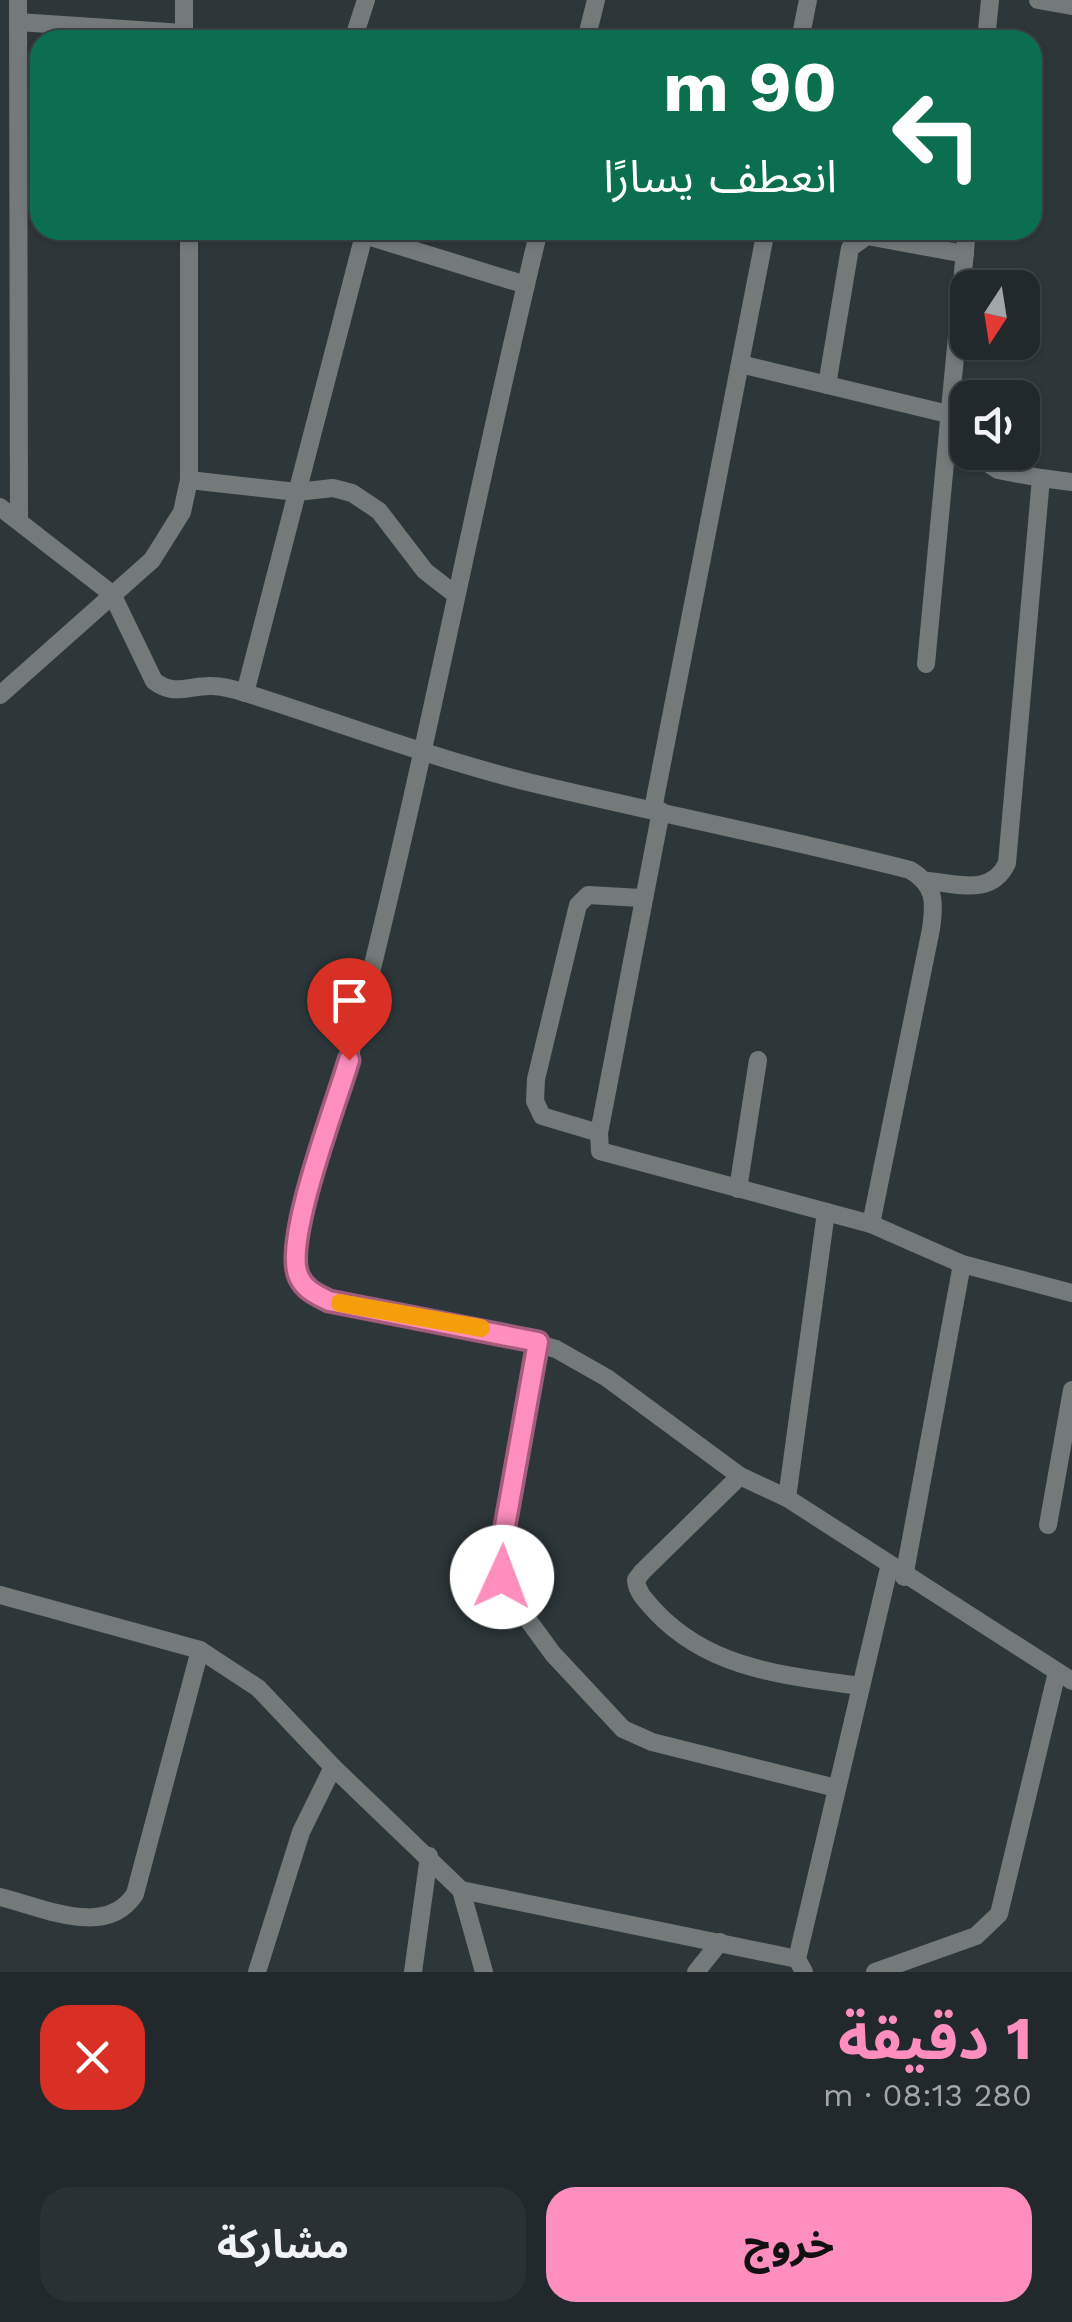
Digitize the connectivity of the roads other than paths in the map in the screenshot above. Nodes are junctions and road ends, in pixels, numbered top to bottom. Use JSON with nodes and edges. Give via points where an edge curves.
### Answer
{"nodes":[{"id":1,"x":18,"y":0,"type":"edge"},
{"id":2,"x":184,"y":0,"type":"edge"},
{"id":3,"x":366,"y":0,"type":"edge"},
{"id":4,"x":808,"y":0,"type":"edge"},
{"id":5,"x":990,"y":0,"type":"edge"},
{"id":6,"x":1038,"y":0,"type":"edge"},
{"id":7,"x":590,"y":1,"type":"edge"},
{"id":8,"x":1072,"y":6,"type":"edge"},
{"id":9,"x":18,"y":22,"type":"junction"},
{"id":10,"x":112,"y":30,"type":"edge"},
{"id":11,"x":183,"y":30,"type":"edge"},
{"id":12,"x":356,"y":30,"type":"edge"},
{"id":13,"x":587,"y":30,"type":"edge"},
{"id":14,"x":802,"y":30,"type":"edge"},
{"id":15,"x":987,"y":30,"type":"edge"},
{"id":16,"x":189,"y":240,"type":"edge"},
{"id":17,"x":353,"y":240,"type":"edge"},
{"id":18,"x":381,"y":240,"type":"edge"},
{"id":19,"x":537,"y":240,"type":"edge"},
{"id":20,"x":764,"y":240,"type":"edge"},
{"id":21,"x":856,"y":240,"type":"edge"},
{"id":22,"x":889,"y":240,"type":"edge"},
{"id":23,"x":966,"y":240,"type":"edge"},
{"id":24,"x":964,"y":254,"type":"junction"},
{"id":25,"x":526,"y":285,"type":"junction"},
{"id":26,"x":740,"y":364,"type":"junction"},
{"id":27,"x":828,"y":385,"type":"junction"},
{"id":28,"x":949,"y":423,"type":"junction"},
{"id":29,"x":998,"y":470,"type":"edge"},
{"id":30,"x":1041,"y":478,"type":"junction"},
{"id":31,"x":189,"y":480,"type":"junction"},
{"id":32,"x":1072,"y":482,"type":"edge"},
{"id":33,"x":297,"y":492,"type":"junction"},
{"id":34,"x":0,"y":507,"type":"edge"},
{"id":35,"x":19,"y":519,"type":"junction"},
{"id":36,"x":112,"y":594,"type":"junction"},
{"id":37,"x":456,"y":595,"type":"junction"},
{"id":38,"x":926,"y":664,"type":"dead end"},
{"id":39,"x":245,"y":693,"type":"junction"},
{"id":40,"x":0,"y":695,"type":"edge"},
{"id":41,"x":423,"y":753,"type":"junction"},
{"id":42,"x":657,"y":810,"type":"junction"},
{"id":43,"x":928,"y":880,"type":"junction"},
{"id":44,"x":641,"y":898,"type":"junction"},
{"id":45,"x":758,"y":1060,"type":"dead end"},
{"id":46,"x":599,"y":1133,"type":"junction"},
{"id":47,"x":738,"y":1189,"type":"junction"},
{"id":48,"x":826,"y":1212,"type":"junction"},
{"id":49,"x":872,"y":1224,"type":"junction"},
{"id":50,"x":962,"y":1264,"type":"junction"},
{"id":51,"x":1072,"y":1294,"type":"edge"},
{"id":52,"x":538,"y":1342,"type":"junction"},
{"id":53,"x":1072,"y":1390,"type":"edge"},
{"id":54,"x":740,"y":1476,"type":"junction"},
{"id":55,"x":787,"y":1498,"type":"junction"},
{"id":56,"x":1048,"y":1524,"type":"dead end"},
{"id":57,"x":897,"y":1572,"type":"junction"},
{"id":58,"x":0,"y":1595,"type":"edge"},
{"id":59,"x":200,"y":1650,"type":"junction"},
{"id":60,"x":1064,"y":1677,"type":"edge"},
{"id":61,"x":860,"y":1686,"type":"junction"},
{"id":62,"x":333,"y":1767,"type":"junction"},
{"id":63,"x":836,"y":1788,"type":"junction"},
{"id":64,"x":429,"y":1856,"type":"junction"},
{"id":65,"x":461,"y":1890,"type":"junction"},
{"id":66,"x":0,"y":1897,"type":"edge"},
{"id":67,"x":720,"y":1942,"type":"junction"},
{"id":68,"x":800,"y":1966,"type":"edge"},
{"id":69,"x":257,"y":1972,"type":"edge"},
{"id":70,"x":413,"y":1972,"type":"edge"},
{"id":71,"x":484,"y":1972,"type":"edge"},
{"id":72,"x":696,"y":1972,"type":"edge"},
{"id":73,"x":874,"y":1972,"type":"edge"}],
"edges":[{"from":1,"to":9,"type":"street"},
{"from":2,"to":11,"type":"street"},
{"from":3,"to":12,"type":"street"},
{"from":4,"to":14,"type":"street"},
{"from":5,"to":15,"type":"street"},
{"from":6,"to":8,"type":"street"},
{"from":7,"to":13,"type":"street"},
{"from":9,"to":10,"type":"street"},
{"from":9,"to":35,"type":"street"},
{"from":16,"to":31,"type":"street"},
{"from":17,"to":33,"type":"street"},
{"from":18,"to":25,"type":"street"},
{"from":19,"to":25,"type":"street"},
{"from":20,"to":26,"type":"street"},
{"from":21,"to":27,"type":"street"},
{"from":22,"to":24,"type":"street"},
{"from":23,"to":24,"type":"street"},
{"from":24,"to":28,"type":"street"},
{"from":25,"to":37,"type":"street"},
{"from":26,"to":27,"type":"street"},
{"from":26,"to":42,"type":"street"},
{"from":27,"to":28,"type":"street"},
{"from":28,"to":38,"type":"street"},
{"from":29,"to":30,"type":"street"},
{"from":30,"to":32,"type":"street"},
{"from":30,"to":43,"type":"street","via":[[1007,863],[1001,877],[986,885]]},
{"from":31,"to":33,"type":"street"},
{"from":31,"to":36,"type":"street","via":[[170,537]]},
{"from":33,"to":37,"type":"street","via":[[333,488],[368,502],[425,571]]},
{"from":33,"to":39,"type":"street"},
{"from":34,"to":35,"type":"street"},
{"from":35,"to":36,"type":"street"},
{"from":36,"to":39,"type":"street","via":[[154,682],[172,691],[211,686]]},
{"from":36,"to":40,"type":"street"},
{"from":37,"to":41,"type":"street"},
{"from":39,"to":41,"type":"street"},
{"from":41,"to":42,"type":"street"},
{"from":41,"to":52,"type":"street","via":[[294,1260],[311,1293],[329,1301]]},
{"from":42,"to":43,"type":"street","via":[[910,870]]},
{"from":42,"to":44,"type":"street"},
{"from":43,"to":49,"type":"street","via":[[932,930]]},
{"from":44,"to":46,"type":"street"},
{"from":44,"to":46,"type":"street","via":[[588,895],[578,905],[536,1079],[542,1116]]},
{"from":45,"to":47,"type":"street"},
{"from":46,"to":47,"type":"street","via":[[600,1151],[613,1157]]},
{"from":47,"to":48,"type":"street"},
{"from":48,"to":49,"type":"street"},
{"from":48,"to":55,"type":"street"},
{"from":49,"to":50,"type":"street"},
{"from":50,"to":51,"type":"street"},
{"from":50,"to":57,"type":"street"},
{"from":52,"to":54,"type":"street","via":[[607,1378]]},
{"from":52,"to":63,"type":"street","via":[[502,1543],[502,1577],[512,1598],[552,1654],[623,1728],[652,1742]]},
{"from":53,"to":56,"type":"street"},
{"from":54,"to":55,"type":"street"},
{"from":54,"to":61,"type":"street","via":[[642,1572],[637,1590],[673,1630],[712,1656]]},
{"from":55,"to":57,"type":"street"},
{"from":57,"to":60,"type":"street"},
{"from":57,"to":61,"type":"street"},
{"from":58,"to":59,"type":"street"},
{"from":59,"to":62,"type":"street","via":[[258,1688]]},
{"from":59,"to":66,"type":"street","via":[[126,1909],[105,1919],[87,1918]]},
{"from":60,"to":73,"type":"street","via":[[999,1914],[976,1936]]},
{"from":61,"to":63,"type":"street"},
{"from":62,"to":64,"type":"street"},
{"from":62,"to":69,"type":"street","via":[[301,1832]]},
{"from":63,"to":68,"type":"street"},
{"from":64,"to":65,"type":"street"},
{"from":64,"to":70,"type":"street"},
{"from":65,"to":67,"type":"street"},
{"from":65,"to":71,"type":"street"},
{"from":67,"to":68,"type":"street"},
{"from":67,"to":72,"type":"street"}]}
